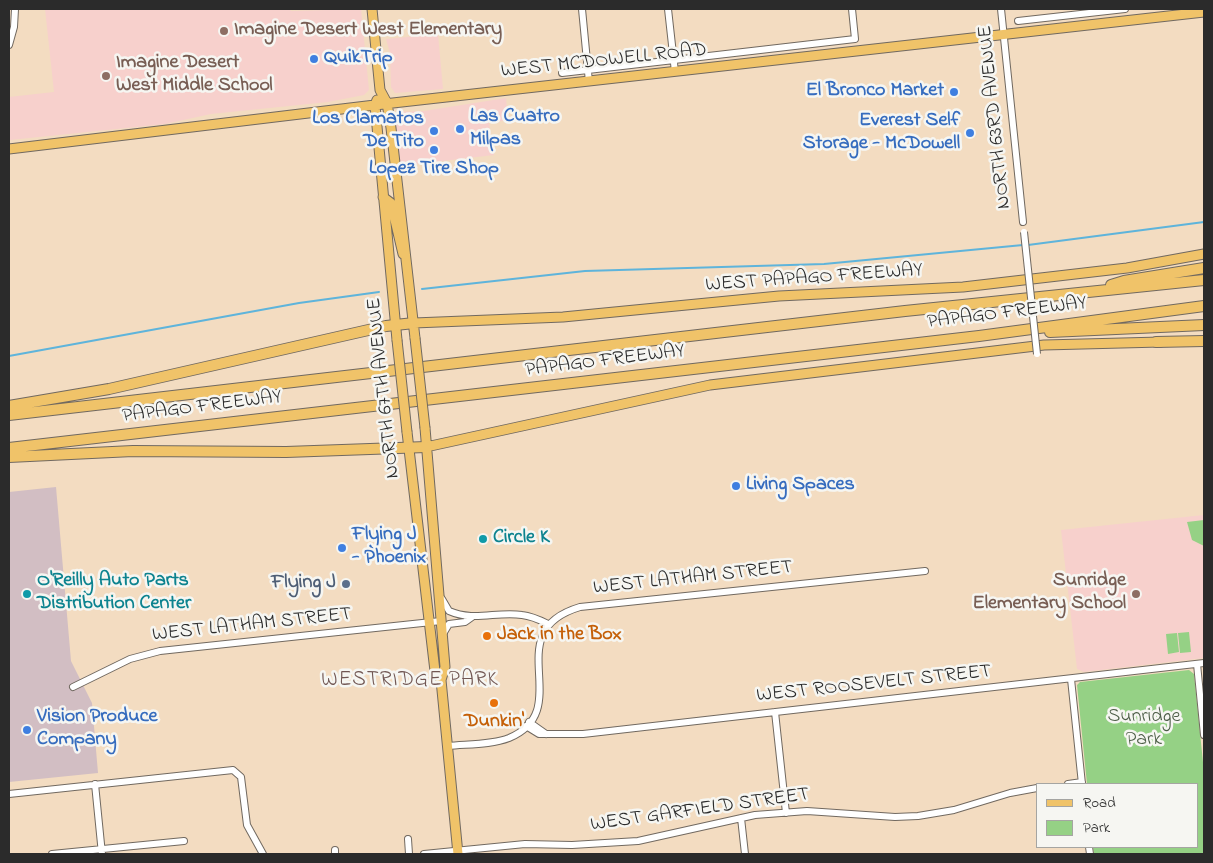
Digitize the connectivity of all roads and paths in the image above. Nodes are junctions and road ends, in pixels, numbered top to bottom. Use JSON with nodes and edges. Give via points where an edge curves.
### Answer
{"nodes":[{"id":1,"x":15,"y":9,"type":"edge"},
{"id":2,"x":372,"y":9,"type":"edge"},
{"id":3,"x":582,"y":9,"type":"edge"},
{"id":4,"x":668,"y":9,"type":"edge"},
{"id":5,"x":852,"y":9,"type":"edge"},
{"id":6,"x":1002,"y":9,"type":"edge"},
{"id":7,"x":1125,"y":9,"type":"edge"},
{"id":8,"x":1204,"y":12,"type":"edge"},
{"id":9,"x":1018,"y":21,"type":"dead end"},
{"id":10,"x":1004,"y":35,"type":"junction"},
{"id":11,"x":9,"y":45,"type":"edge"},
{"id":12,"x":674,"y":60,"type":"junction"},
{"id":13,"x":588,"y":70,"type":"junction"},
{"id":14,"x":675,"y":72,"type":"junction"},
{"id":15,"x":562,"y":73,"type":"dead end"},
{"id":16,"x":590,"y":82,"type":"junction"},
{"id":17,"x":380,"y":90,"type":"junction"},
{"id":18,"x":387,"y":103,"type":"junction"},
{"id":19,"x":375,"y":105,"type":"junction"},
{"id":20,"x":9,"y":149,"type":"edge"},
{"id":21,"x":383,"y":197,"type":"junction"},
{"id":22,"x":1023,"y":222,"type":"dead end"},
{"id":23,"x":1024,"y":232,"type":"dead end"},
{"id":24,"x":1204,"y":254,"type":"edge"},
{"id":25,"x":408,"y":266,"type":"junction"},
{"id":26,"x":1204,"y":268,"type":"edge"},
{"id":27,"x":1204,"y":280,"type":"edge"},
{"id":28,"x":1091,"y":292,"type":"junction"},
{"id":29,"x":1204,"y":306,"type":"edge"},
{"id":30,"x":418,"y":322,"type":"junction"},
{"id":31,"x":396,"y":324,"type":"junction"},
{"id":32,"x":1204,"y":325,"type":"edge"},
{"id":33,"x":979,"y":336,"type":"junction"},
{"id":34,"x":1156,"y":342,"type":"joint"},
{"id":35,"x":1204,"y":342,"type":"edge"},
{"id":36,"x":1037,"y":354,"type":"dead end"},
{"id":37,"x":9,"y":406,"type":"edge"},
{"id":38,"x":9,"y":416,"type":"edge"},
{"id":39,"x":426,"y":447,"type":"junction"},
{"id":40,"x":9,"y":448,"type":"edge"},
{"id":41,"x":408,"y":449,"type":"junction"},
{"id":42,"x":9,"y":457,"type":"edge"},
{"id":43,"x":925,"y":570,"type":"dead end"},
{"id":44,"x":438,"y":584,"type":"junction"},
{"id":45,"x":472,"y":617,"type":"junction"},
{"id":46,"x":441,"y":621,"type":"junction"},
{"id":47,"x":430,"y":622,"type":"junction"},
{"id":48,"x":548,"y":624,"type":"junction"},
{"id":49,"x":442,"y":634,"type":"junction"},
{"id":50,"x":1201,"y":663,"type":"edge"},
{"id":51,"x":1071,"y":679,"type":"junction"},
{"id":52,"x":441,"y":680,"type":"junction"},
{"id":53,"x":73,"y":686,"type":"dead end"},
{"id":54,"x":775,"y":712,"type":"junction"},
{"id":55,"x":528,"y":724,"type":"junction"},
{"id":56,"x":1204,"y":735,"type":"edge"},
{"id":57,"x":448,"y":746,"type":"junction"},
{"id":58,"x":1082,"y":783,"type":"edge"},
{"id":59,"x":95,"y":784,"type":"junction"},
{"id":60,"x":1036,"y":788,"type":"edge"},
{"id":61,"x":9,"y":794,"type":"edge"},
{"id":62,"x":786,"y":812,"type":"junction"},
{"id":63,"x":741,"y":818,"type":"junction"},
{"id":64,"x":408,"y":839,"type":"dead end"},
{"id":65,"x":184,"y":842,"type":"dead end"},
{"id":66,"x":102,"y":852,"type":"edge"},
{"id":67,"x":458,"y":852,"type":"edge"},
{"id":68,"x":52,"y":854,"type":"edge"},
{"id":69,"x":263,"y":854,"type":"edge"},
{"id":70,"x":409,"y":854,"type":"edge"},
{"id":71,"x":424,"y":854,"type":"edge"},
{"id":72,"x":745,"y":854,"type":"edge"}],
"edges":[{"from":1,"to":11,"type":"street"},
{"from":2,"to":17,"type":"main road","name":"NORTH 67TH AVENUE"},
{"from":3,"to":13,"type":"street"},
{"from":4,"to":12,"type":"street"},
{"from":5,"to":12,"type":"street","name":"WEST MCDOWELL ROAD","via":[[855,39]]},
{"from":6,"to":10,"type":"street","name":"NORTH 63RD AVENUE"},
{"from":7,"to":9,"type":"street"},
{"from":8,"to":10,"type":"main road","name":"WEST MCDOWELL ROAD"},
{"from":10,"to":14,"type":"main road","name":"WEST MCDOWELL ROAD"},
{"from":10,"to":22,"type":"street","name":"NORTH 63RD AVENUE"},
{"from":12,"to":13,"type":"street","name":"WEST MCDOWELL ROAD"},
{"from":12,"to":14,"type":"street"},
{"from":13,"to":15,"type":"street","name":"WEST MCDOWELL ROAD"},
{"from":13,"to":16,"type":"street"},
{"from":14,"to":16,"type":"main road","name":"WEST MCDOWELL ROAD"},
{"from":16,"to":18,"type":"main road","name":"WEST MCDOWELL ROAD"},
{"from":17,"to":18,"type":"main road","name":"NORTH 67TH AVENUE"},
{"from":17,"to":19,"type":"main road","name":"NORTH 67TH AVENUE"},
{"from":18,"to":19,"type":"main road","name":"WEST MCDOWELL ROAD"},
{"from":18,"to":25,"type":"main road","name":"NORTH 67TH AVENUE"},
{"from":19,"to":20,"type":"main road","name":"WEST MCDOWELL ROAD"},
{"from":19,"to":21,"type":"main road","name":"NORTH 67TH AVENUE"},
{"from":21,"to":25,"type":"main road","via":[[391,203],[399,245]]},
{"from":21,"to":31,"type":"main road","name":"NORTH 67TH AVENUE"},
{"from":23,"to":36,"type":"street","name":"NORTH 63RD AVENUE","bridge":true},
{"from":24,"to":30,"type":"main road","name":"WEST PAPAGO FREEWAY","via":[[1070,276],[940,289],[779,296],[563,317]]},
{"from":25,"to":30,"type":"main road","name":"NORTH 67TH AVENUE","via":[[411,300]]},
{"from":26,"to":28,"type":"highway","via":[[1124,280]]},
{"from":27,"to":28,"type":"highway","name":"PAPAGO FREEWAY"},
{"from":28,"to":38,"type":"highway","name":"PAPAGO FREEWAY"},
{"from":29,"to":33,"type":"highway","name":"PAPAGO FREEWAY"},
{"from":30,"to":31,"type":"highway"},
{"from":30,"to":39,"type":"main road","name":"NORTH 67TH AVENUE","bridge":true,"via":[[415,338]]},
{"from":31,"to":37,"type":"highway","via":[[108,389]]},
{"from":31,"to":41,"type":"main road","name":"NORTH 67TH AVENUE","bridge":true},
{"from":32,"to":33,"type":"highway"},
{"from":33,"to":40,"type":"highway","name":"PAPAGO FREEWAY"},
{"from":34,"to":35,"type":"highway"},
{"from":34,"to":39,"type":"main road","via":[[1044,345],[728,382]]},
{"from":39,"to":41,"type":"highway"},
{"from":39,"to":44,"type":"main road","name":"NORTH 67TH AVENUE"},
{"from":41,"to":42,"type":"highway","via":[[286,452],[162,450]]},
{"from":41,"to":47,"type":"main road","name":"NORTH 67TH AVENUE"},
{"from":43,"to":48,"type":"street","name":"WEST LATHAM STREET","via":[[580,607],[569,610]]},
{"from":44,"to":45,"type":"street","via":[[446,608],[454,614]]},
{"from":44,"to":46,"type":"main road","name":"NORTH 67TH AVENUE"},
{"from":45,"to":48,"type":"street","via":[[518,614]]},
{"from":45,"to":49,"type":"street","via":[[465,622],[449,624]]},
{"from":46,"to":47,"type":"street","name":"WEST LATHAM STREET"},
{"from":46,"to":49,"type":"main road","name":"NORTH 67TH AVENUE"},
{"from":47,"to":52,"type":"main road","name":"NORTH 67TH AVENUE","via":[[435,671]]},
{"from":47,"to":53,"type":"street","name":"WEST LATHAM STREET","via":[[160,650]]},
{"from":48,"to":55,"type":"street","via":[[537,653],[540,700]]},
{"from":49,"to":52,"type":"main road","name":"NORTH 67TH AVENUE","via":[[445,667]]},
{"from":50,"to":51,"type":"street","name":"WEST ROOSEVELT STREET"},
{"from":50,"to":56,"type":"street"},
{"from":51,"to":54,"type":"street","name":"WEST ROOSEVELT STREET"},
{"from":51,"to":58,"type":"street"},
{"from":52,"to":57,"type":"main road","name":"NORTH 67TH AVENUE"},
{"from":54,"to":55,"type":"street","name":"WEST ROOSEVELT STREET","via":[[583,734],[539,734]]},
{"from":54,"to":62,"type":"street"},
{"from":55,"to":57,"type":"street","via":[[501,740]]},
{"from":57,"to":67,"type":"main road","name":"NORTH 67TH AVENUE"},
{"from":59,"to":61,"type":"street"},
{"from":59,"to":66,"type":"street"},
{"from":59,"to":69,"type":"street","via":[[231,770],[238,772],[242,779],[248,828]]},
{"from":60,"to":62,"type":"street","name":"WEST GARFIELD STREET","via":[[918,816],[826,810]]},
{"from":62,"to":63,"type":"street","name":"WEST GARFIELD STREET"},
{"from":63,"to":67,"type":"street","name":"WEST GARFIELD STREET","via":[[638,841],[525,844]]},
{"from":63,"to":72,"type":"street"},
{"from":64,"to":70,"type":"street"},
{"from":65,"to":66,"type":"street"},
{"from":66,"to":68,"type":"street"},
{"from":67,"to":71,"type":"street","name":"WEST GARFIELD STREET"}]}
